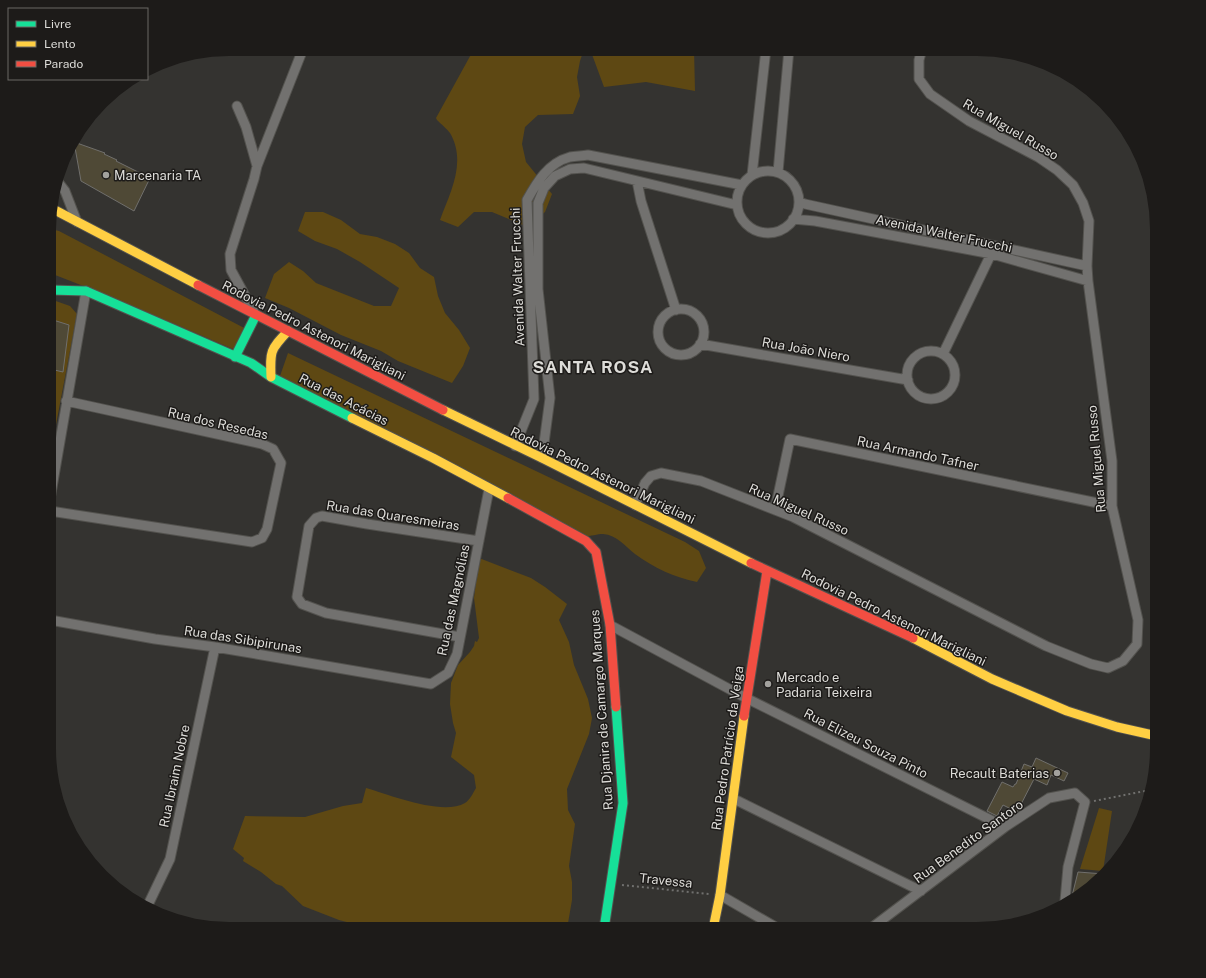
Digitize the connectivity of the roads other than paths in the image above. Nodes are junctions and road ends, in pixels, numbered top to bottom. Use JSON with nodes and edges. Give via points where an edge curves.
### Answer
{"nodes":[{"id":1,"x":300,"y":56,"type":"edge"},
{"id":2,"x":765,"y":56,"type":"edge"},
{"id":3,"x":788,"y":56,"type":"edge"},
{"id":4,"x":920,"y":56,"type":"edge"},
{"id":5,"x":237,"y":106,"type":"dead end"},
{"id":6,"x":257,"y":166,"type":"junction"},
{"id":7,"x":778,"y":172,"type":"junction"},
{"id":8,"x":752,"y":176,"type":"junction"},
{"id":9,"x":637,"y":181,"type":"junction"},
{"id":10,"x":742,"y":185,"type":"junction"},
{"id":11,"x":61,"y":186,"type":"edge"},
{"id":12,"x":799,"y":202,"type":"junction"},
{"id":13,"x":737,"y":204,"type":"junction"},
{"id":14,"x":57,"y":211,"type":"edge"},
{"id":15,"x":793,"y":219,"type":"junction"},
{"id":16,"x":78,"y":223,"type":"junction"},
{"id":17,"x":993,"y":250,"type":"junction"},
{"id":18,"x":1087,"y":266,"type":"junction"},
{"id":19,"x":1088,"y":281,"type":"junction"},
{"id":20,"x":56,"y":290,"type":"edge"},
{"id":21,"x":86,"y":291,"type":"junction"},
{"id":22,"x":676,"y":310,"type":"junction"},
{"id":23,"x":256,"y":316,"type":"junction"},
{"id":24,"x":288,"y":331,"type":"junction"},
{"id":25,"x":700,"y":344,"type":"junction"},
{"id":26,"x":943,"y":354,"type":"junction"},
{"id":27,"x":235,"y":357,"type":"junction"},
{"id":28,"x":270,"y":377,"type":"junction"},
{"id":29,"x":908,"y":380,"type":"junction"},
{"id":30,"x":550,"y":398,"type":"junction"},
{"id":31,"x":534,"y":399,"type":"junction"},
{"id":32,"x":66,"y":401,"type":"junction"},
{"id":33,"x":515,"y":446,"type":"junction"},
{"id":34,"x":542,"y":458,"type":"junction"},
{"id":35,"x":56,"y":462,"type":"edge"},
{"id":36,"x":489,"y":488,"type":"junction"},
{"id":37,"x":635,"y":505,"type":"junction"},
{"id":38,"x":1112,"y":506,"type":"junction"},
{"id":39,"x":775,"y":510,"type":"junction"},
{"id":40,"x":56,"y":512,"type":"edge"},
{"id":41,"x":479,"y":541,"type":"junction"},
{"id":42,"x":586,"y":541,"type":"joint"},
{"id":43,"x":767,"y":571,"type":"junction"},
{"id":44,"x":56,"y":621,"type":"edge"},
{"id":45,"x":610,"y":625,"type":"junction"},
{"id":46,"x":460,"y":637,"type":"junction"},
{"id":47,"x":215,"y":647,"type":"junction"},
{"id":48,"x":431,"y":684,"type":"joint"},
{"id":49,"x":746,"y":698,"type":"junction"},
{"id":50,"x":1150,"y":734,"type":"edge"},
{"id":51,"x":734,"y":799,"type":"junction"},
{"id":52,"x":1005,"y":827,"type":"junction"},
{"id":53,"x":921,"y":891,"type":"junction"},
{"id":54,"x":720,"y":895,"type":"junction"},
{"id":55,"x":1065,"y":898,"type":"edge"},
{"id":56,"x":150,"y":903,"type":"edge"},
{"id":57,"x":605,"y":922,"type":"edge"},
{"id":58,"x":714,"y":922,"type":"edge"},
{"id":59,"x":767,"y":922,"type":"edge"},
{"id":60,"x":879,"y":922,"type":"edge"}],
"edges":[{"from":1,"to":6,"type":"street"},
{"from":2,"to":8,"type":"street"},
{"from":3,"to":7,"type":"street"},
{"from":4,"to":18,"type":"street","name":"Rua Miguel Russo","via":[[919,79],[930,94],[969,122],[1038,157],[1073,185],[1084,203],[1089,221]]},
{"from":5,"to":6,"type":"street"},
{"from":6,"to":23,"type":"street","via":[[230,254],[231,270]]},
{"from":7,"to":8,"type":"street","via":[[758,172]]},
{"from":7,"to":12,"type":"street","via":[[793,184]]},
{"from":8,"to":10,"type":"street"},
{"from":9,"to":13,"type":"street","name":"Avenida Walter Frucchi"},
{"from":9,"to":22,"type":"street"},
{"from":9,"to":30,"type":"street","name":"Avenida Walter Frucchi","via":[[584,168],[570,169],[555,176],[544,188],[538,203],[538,290]]},
{"from":10,"to":13,"type":"street"},
{"from":10,"to":31,"type":"street","name":"Avenida Walter Frucchi","via":[[588,155],[569,158],[550,167],[538,180],[527,200]]},
{"from":11,"to":16,"type":"street"},
{"from":12,"to":15,"type":"street"},
{"from":12,"to":17,"type":"street","name":"Avenida Walter Frucchi"},
{"from":13,"to":15,"type":"street","via":[[744,222],[756,230],[780,230]]},
{"from":14,"to":16,"type":"street","name":"Rodovia Pedro Astenori Marigliani"},
{"from":15,"to":17,"type":"street","name":"Avenida Walter Frucchi"},
{"from":16,"to":23,"type":"street","name":"Rodovia Pedro Astenori Marigliani"},
{"from":17,"to":18,"type":"street","name":"Avenida Walter Frucchi"},
{"from":17,"to":19,"type":"street","name":"Avenida Walter Frucchi"},
{"from":17,"to":26,"type":"street"},
{"from":18,"to":19,"type":"street","name":"Rua Miguel Russo"},
{"from":19,"to":38,"type":"street","name":"Rua Miguel Russo","via":[[1112,461]]},
{"from":20,"to":21,"type":"street"},
{"from":21,"to":27,"type":"street","name":"Rua das Acácias"},
{"from":21,"to":32,"type":"street"},
{"from":22,"to":25,"type":"street","via":[[693,313],[698,318],[703,337]]},
{"from":22,"to":25,"type":"street","via":[[663,318],[660,324],[658,332],[662,346],[674,354],[682,355],[696,350]]},
{"from":23,"to":24,"type":"street","name":"Rodovia Pedro Astenori Marigliani"},
{"from":23,"to":27,"type":"street"},
{"from":24,"to":28,"type":"street","via":[[275,345],[270,356]]},
{"from":24,"to":33,"type":"street","name":"Rodovia Pedro Astenori Marigliani"},
{"from":25,"to":29,"type":"street","name":"Rua João Niero"},
{"from":26,"to":29,"type":"street","via":[[928,351],[914,358],[909,368]]},
{"from":26,"to":29,"type":"street","via":[[954,366],[956,374],[951,390],[945,396],[929,400],[921,397],[914,392]]},
{"from":27,"to":28,"type":"street","name":"Rua das Acácias","via":[[251,363]]},
{"from":28,"to":36,"type":"street","name":"Rua das Acácias"},
{"from":30,"to":31,"type":"street"},
{"from":30,"to":34,"type":"street","name":"Avenida Walter Frucchi"},
{"from":31,"to":33,"type":"street"},
{"from":32,"to":35,"type":"street"},
{"from":32,"to":40,"type":"street","name":"Rua dos Resedas","via":[[262,444],[273,449],[281,463],[267,529],[262,538],[252,542]]},
{"from":33,"to":34,"type":"street","name":"Rodovia Pedro Astenori Marigliani"},
{"from":34,"to":37,"type":"street","name":"Rodovia Pedro Astenori Marigliani"},
{"from":36,"to":41,"type":"street","name":"Rua das Magnólias"},
{"from":36,"to":42,"type":"street","name":"Rua das Acácias"},
{"from":37,"to":39,"type":"street","name":"Rua Miguel Russo","via":[[645,483],[652,476],[661,473],[701,482]]},
{"from":37,"to":43,"type":"street","name":"Rodovia Pedro Astenori Marigliani"},
{"from":38,"to":39,"type":"street","name":"Rua Armando Tafner","via":[[790,439]]},
{"from":38,"to":39,"type":"street","name":"Rua Miguel Russo","via":[[1138,620],[1137,644],[1123,661],[1108,668],[1046,646]]},
{"from":41,"to":46,"type":"street","name":"Rua das Magnólias"},
{"from":41,"to":46,"type":"street","name":"Rua das Quaresmeiras","via":[[322,516],[316,518],[309,526],[297,597],[302,604],[326,613]]},
{"from":42,"to":45,"type":"street","name":"Rua Djanira de Camargo Marques","via":[[596,552]]},
{"from":43,"to":49,"type":"street","name":"Rua Pedro Patrício da Veiga"},
{"from":43,"to":50,"type":"street","name":"Rodovia Pedro Astenori Marigliani","via":[[901,632],[992,679],[1067,711]]},
{"from":44,"to":47,"type":"street","name":"Rua das Sibipirunas"},
{"from":45,"to":49,"type":"street","name":"Rua Elizeu Souza Pinto"},
{"from":45,"to":57,"type":"street","name":"Rua Djanira de Camargo Marques","via":[[624,803]]},
{"from":46,"to":48,"type":"street","name":"Rua das Magnólias","via":[[457,654],[448,673]]},
{"from":47,"to":48,"type":"street","name":"Rua das Sibipirunas"},
{"from":47,"to":56,"type":"street","name":"Rua Ibraim Nobre","via":[[170,859]]},
{"from":49,"to":51,"type":"street","name":"Rua Pedro Patrício da Veiga"},
{"from":49,"to":52,"type":"street","name":"Rua Elizeu Souza Pinto"},
{"from":51,"to":53,"type":"street"},
{"from":51,"to":54,"type":"street","name":"Rua Pedro Patrício da Veiga"},
{"from":52,"to":53,"type":"street","name":"Rua Benedito Santoro"},
{"from":52,"to":55,"type":"street","name":"Rua Benedito Santoro","via":[[1049,798],[1075,793],[1085,802],[1068,867]]},
{"from":53,"to":60,"type":"street","name":"Rua Benedito Santoro"},
{"from":54,"to":58,"type":"street","name":"Rua Pedro Patrício da Veiga"},
{"from":54,"to":59,"type":"street"}]}
